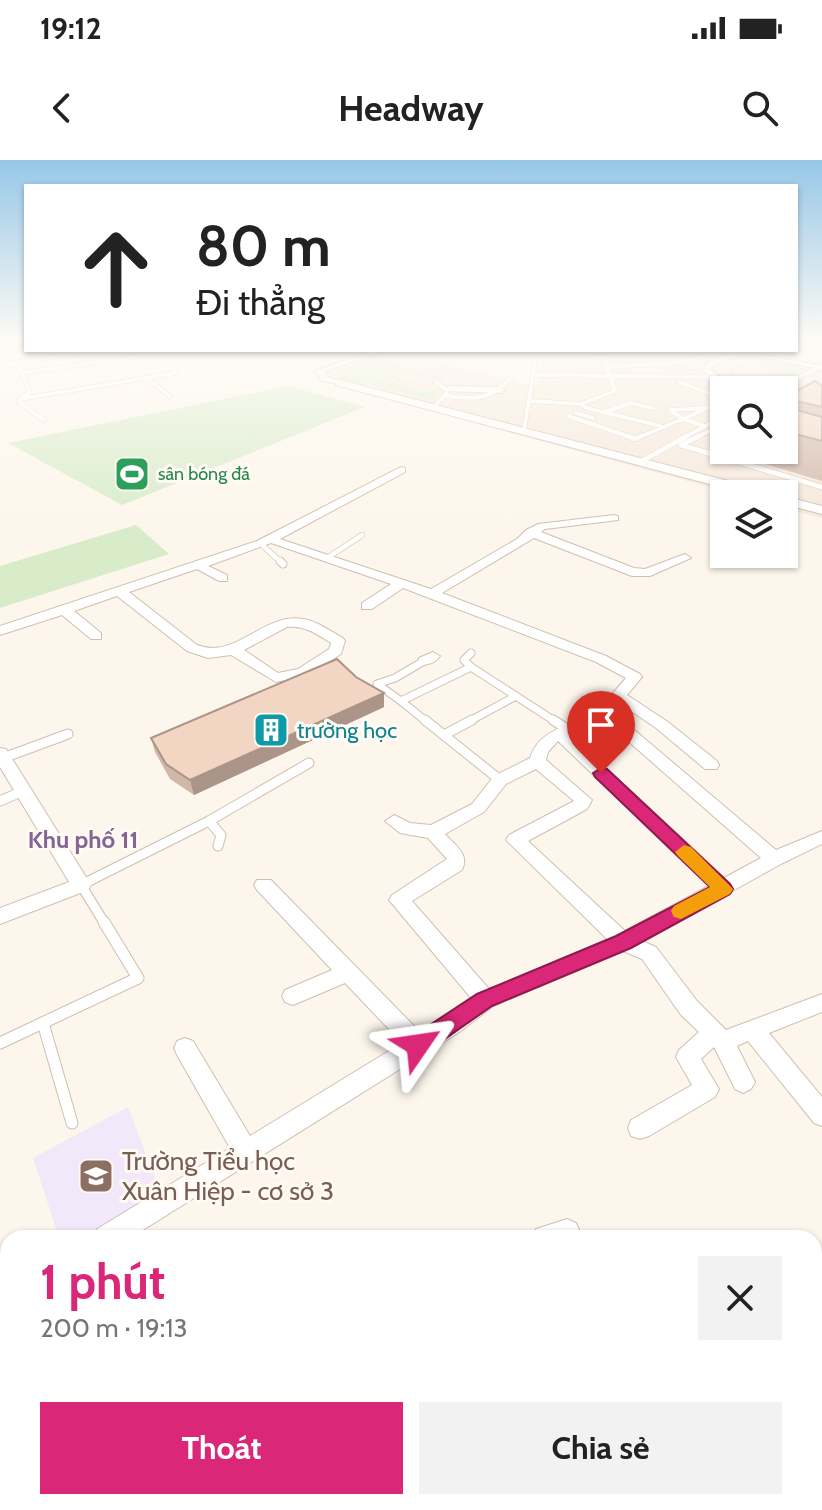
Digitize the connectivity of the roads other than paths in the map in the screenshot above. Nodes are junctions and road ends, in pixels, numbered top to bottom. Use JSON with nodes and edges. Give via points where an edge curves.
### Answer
{"nodes":[{"id":1,"x":22,"y":403,"type":"edge"},
{"id":2,"x":423,"y":403,"type":"edge"},
{"id":3,"x":438,"y":403,"type":"edge"},
{"id":4,"x":530,"y":403,"type":"edge"},
{"id":5,"x":552,"y":403,"type":"edge"},
{"id":6,"x":590,"y":403,"type":"edge"},
{"id":7,"x":435,"y":406,"type":"junction"},
{"id":8,"x":584,"y":406,"type":"junction"},
{"id":9,"x":652,"y":408,"type":"dead end"},
{"id":10,"x":708,"y":408,"type":"joint"},
{"id":11,"x":605,"y":412,"type":"junction"},
{"id":12,"x":576,"y":413,"type":"junction"},
{"id":13,"x":593,"y":418,"type":"dead end"},
{"id":14,"x":683,"y":419,"type":"junction"},
{"id":15,"x":44,"y":420,"type":"dead end"},
{"id":16,"x":710,"y":423,"type":"edge"},
{"id":17,"x":661,"y":426,"type":"junction"},
{"id":18,"x":704,"y":426,"type":"junction"},
{"id":19,"x":524,"y":430,"type":"junction"},
{"id":20,"x":710,"y":430,"type":"edge"},
{"id":21,"x":710,"y":454,"type":"edge"},
{"id":22,"x":642,"y":461,"type":"junction"},
{"id":23,"x":745,"y":464,"type":"edge"},
{"id":24,"x":401,"y":470,"type":"dead end"},
{"id":25,"x":711,"y":480,"type":"edge"},
{"id":26,"x":822,"y":487,"type":"edge"},
{"id":27,"x":798,"y":504,"type":"edge"},
{"id":28,"x":822,"y":510,"type":"edge"},
{"id":29,"x":614,"y":518,"type":"dead end"},
{"id":30,"x":530,"y":532,"type":"junction"},
{"id":31,"x":362,"y":535,"type":"dead end"},
{"id":32,"x":266,"y":541,"type":"junction"},
{"id":33,"x":327,"y":558,"type":"junction"},
{"id":34,"x":685,"y":558,"type":"dead end"},
{"id":35,"x":283,"y":564,"type":"dead end"},
{"id":36,"x":198,"y":565,"type":"junction"},
{"id":37,"x":223,"y":578,"type":"dead end"},
{"id":38,"x":402,"y":583,"type":"junction"},
{"id":39,"x":120,"y":592,"type":"junction"},
{"id":40,"x":432,"y":594,"type":"junction"},
{"id":41,"x":367,"y":606,"type":"dead end"},
{"id":42,"x":65,"y":610,"type":"junction"},
{"id":43,"x":0,"y":631,"type":"edge"},
{"id":44,"x":96,"y":636,"type":"dead end"},
{"id":45,"x":234,"y":650,"type":"junction"},
{"id":46,"x":471,"y":653,"type":"dead end"},
{"id":47,"x":428,"y":659,"type":"dead end"},
{"id":48,"x":471,"y":667,"type":"junction"},
{"id":49,"x":617,"y":695,"type":"junction"},
{"id":50,"x":516,"y":696,"type":"junction"},
{"id":51,"x":401,"y":701,"type":"junction"},
{"id":52,"x":603,"y":711,"type":"junction"},
{"id":53,"x":565,"y":732,"type":"junction"},
{"id":54,"x":68,"y":734,"type":"dead end"},
{"id":55,"x":444,"y":735,"type":"junction"},
{"id":56,"x":1,"y":757,"type":"edge"},
{"id":57,"x":537,"y":761,"type":"junction"},
{"id":58,"x":309,"y":763,"type":"dead end"},
{"id":59,"x":711,"y":765,"type":"dead end"},
{"id":60,"x":500,"y":780,"type":"junction"},
{"id":61,"x":23,"y":791,"type":"junction"},
{"id":62,"x":0,"y":801,"type":"edge"},
{"id":63,"x":209,"y":821,"type":"junction"},
{"id":64,"x":394,"y":821,"type":"dead end"},
{"id":65,"x":433,"y":832,"type":"junction"},
{"id":66,"x":822,"y":837,"type":"edge"},
{"id":67,"x":218,"y":846,"type":"dead end"},
{"id":68,"x":774,"y":859,"type":"junction"},
{"id":69,"x":81,"y":885,"type":"junction"},
{"id":70,"x":264,"y":885,"type":"dead end"},
{"id":71,"x":724,"y":889,"type":"junction"},
{"id":72,"x":0,"y":916,"type":"edge"},
{"id":73,"x":623,"y":942,"type":"junction"},
{"id":74,"x":348,"y":972,"type":"junction"},
{"id":75,"x":293,"y":996,"type":"dead end"},
{"id":76,"x":485,"y":1000,"type":"junction"},
{"id":77,"x":822,"y":1003,"type":"edge"},
{"id":78,"x":43,"y":1023,"type":"junction"},
{"id":79,"x":752,"y":1029,"type":"junction"},
{"id":80,"x":718,"y":1037,"type":"junction"},
{"id":81,"x":0,"y":1043,"type":"edge"},
{"id":82,"x":418,"y":1045,"type":"junction"},
{"id":83,"x":185,"y":1048,"type":"dead end"},
{"id":84,"x":743,"y":1082,"type":"dead end"},
{"id":85,"x":822,"y":1115,"type":"edge"},
{"id":86,"x":72,"y":1123,"type":"dead end"},
{"id":87,"x":640,"y":1128,"type":"dead end"},
{"id":88,"x":246,"y":1152,"type":"junction"},
{"id":89,"x":119,"y":1230,"type":"edge"}],
"edges":[{"from":1,"to":15,"type":"lane"},
{"from":2,"to":7,"type":"street"},
{"from":3,"to":7,"type":"lane"},
{"from":4,"to":19,"type":"lane"},
{"from":5,"to":8,"type":"lane"},
{"from":6,"to":8,"type":"lane"},
{"from":7,"to":19,"type":"street"},
{"from":8,"to":11,"type":"lane"},
{"from":8,"to":12,"type":"lane"},
{"from":9,"to":11,"type":"lane","via":[[630,403]]},
{"from":10,"to":14,"type":"lane"},
{"from":10,"to":14,"type":"lane","via":[[670,410]]},
{"from":11,"to":17,"type":"lane"},
{"from":12,"to":13,"type":"lane"},
{"from":12,"to":17,"type":"lane","via":[[568,416],[635,439]]},
{"from":14,"to":17,"type":"lane"},
{"from":14,"to":18,"type":"lane"},
{"from":16,"to":18,"type":"lane"},
{"from":18,"to":22,"type":"lane"},
{"from":19,"to":22,"type":"street"},
{"from":20,"to":21,"type":"lane","via":[[681,445]]},
{"from":22,"to":25,"type":"street"},
{"from":23,"to":26,"type":"lane"},
{"from":24,"to":32,"type":"street"},
{"from":27,"to":28,"type":"street"},
{"from":29,"to":30,"type":"street","via":[[574,520]]},
{"from":30,"to":34,"type":"street","via":[[632,572],[646,573]]},
{"from":30,"to":40,"type":"street"},
{"from":31,"to":33,"type":"lane"},
{"from":32,"to":33,"type":"street"},
{"from":32,"to":35,"type":"lane"},
{"from":32,"to":36,"type":"street"},
{"from":33,"to":38,"type":"street"},
{"from":36,"to":37,"type":"street"},
{"from":36,"to":39,"type":"street"},
{"from":38,"to":40,"type":"street"},
{"from":38,"to":41,"type":"street"},
{"from":39,"to":42,"type":"street"},
{"from":39,"to":45,"type":"street","via":[[192,648],[208,654]]},
{"from":40,"to":49,"type":"street","via":[[633,673]]},
{"from":42,"to":43,"type":"street"},
{"from":42,"to":44,"type":"street"},
{"from":45,"to":45,"type":"street","via":[[276,678],[303,672],[336,651],[338,641],[295,623]]},
{"from":46,"to":48,"type":"lane","via":[[464,660]]},
{"from":47,"to":51,"type":"lane","via":[[377,684]]},
{"from":48,"to":50,"type":"lane"},
{"from":48,"to":51,"type":"lane"},
{"from":49,"to":52,"type":"street"},
{"from":49,"to":59,"type":"street"},
{"from":50,"to":53,"type":"lane"},
{"from":50,"to":55,"type":"lane"},
{"from":51,"to":55,"type":"lane"},
{"from":52,"to":53,"type":"street"},
{"from":52,"to":68,"type":"street"},
{"from":53,"to":57,"type":"street","via":[[548,740]]},
{"from":53,"to":71,"type":"street"},
{"from":54,"to":56,"type":"lane"},
{"from":55,"to":60,"type":"lane"},
{"from":56,"to":61,"type":"street"},
{"from":57,"to":60,"type":"street"},
{"from":57,"to":73,"type":"street","via":[[583,800],[515,840]]},
{"from":58,"to":63,"type":"lane"},
{"from":60,"to":65,"type":"street","via":[[478,808]]},
{"from":61,"to":62,"type":"lane"},
{"from":61,"to":69,"type":"street"},
{"from":63,"to":67,"type":"lane","via":[[222,837]]},
{"from":63,"to":69,"type":"lane"},
{"from":64,"to":65,"type":"street","via":[[406,829]]},
{"from":65,"to":76,"type":"street","via":[[456,858],[455,865],[399,900]]},
{"from":66,"to":68,"type":"street"},
{"from":68,"to":71,"type":"street"},
{"from":69,"to":72,"type":"street"},
{"from":69,"to":78,"type":"lane","via":[[138,978]]},
{"from":70,"to":74,"type":"street"},
{"from":71,"to":73,"type":"street"},
{"from":73,"to":76,"type":"street"},
{"from":73,"to":80,"type":"street","via":[[649,953],[689,1008]]},
{"from":74,"to":75,"type":"street"},
{"from":74,"to":82,"type":"street"},
{"from":76,"to":82,"type":"street"},
{"from":77,"to":79,"type":"street"},
{"from":78,"to":81,"type":"lane"},
{"from":78,"to":86,"type":"lane"},
{"from":79,"to":80,"type":"street"},
{"from":79,"to":85,"type":"street"},
{"from":80,"to":84,"type":"street"},
{"from":80,"to":87,"type":"street","via":[[687,1057],[707,1089]]},
{"from":82,"to":88,"type":"street"},
{"from":83,"to":88,"type":"street"},
{"from":88,"to":89,"type":"street"}]}
